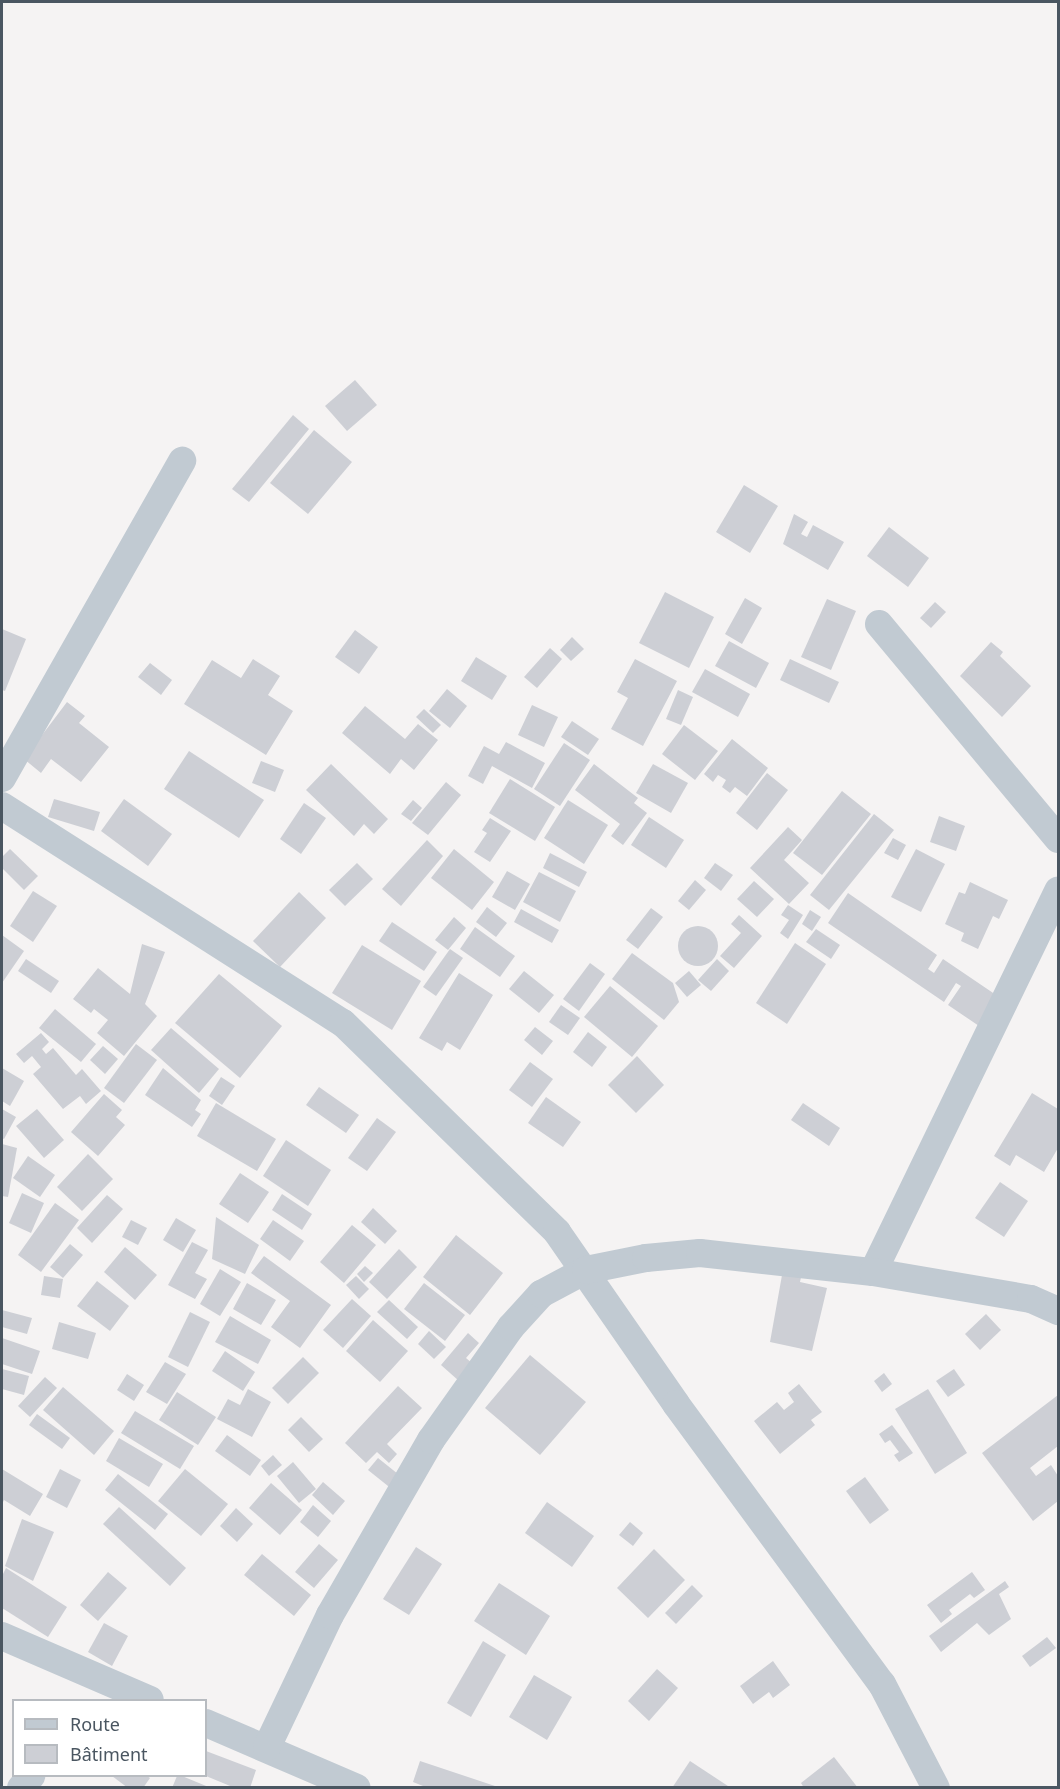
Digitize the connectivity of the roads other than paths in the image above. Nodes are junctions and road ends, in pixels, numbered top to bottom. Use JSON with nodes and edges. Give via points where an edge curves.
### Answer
{"nodes":[{"id":1,"x":182,"y":461,"type":"dead end"},
{"id":2,"x":879,"y":624,"type":"dead end"},
{"id":3,"x":2,"y":778,"type":"edge"},
{"id":4,"x":2,"y":806,"type":"edge"},
{"id":5,"x":1059,"y":839,"type":"edge"},
{"id":6,"x":1059,"y":891,"type":"edge"},
{"id":7,"x":586,"y":1270,"type":"junction"},
{"id":8,"x":873,"y":1272,"type":"junction"},
{"id":9,"x":1059,"y":1311,"type":"edge"},
{"id":10,"x":2,"y":1636,"type":"edge"},
{"id":11,"x":104,"y":1693,"type":"edge"},
{"id":12,"x":138,"y":1699,"type":"edge"},
{"id":13,"x":207,"y":1723,"type":"edge"},
{"id":14,"x":267,"y":1747,"type":"junction"},
{"id":15,"x":357,"y":1788,"type":"edge"},
{"id":16,"x":936,"y":1788,"type":"edge"}],
"edges":[{"from":1,"to":3,"type":"street"},
{"from":2,"to":5,"type":"street"},
{"from":4,"to":7,"type":"street","via":[[344,1023],[557,1232]]},
{"from":6,"to":8,"type":"street"},
{"from":7,"to":8,"type":"street","via":[[646,1257],[700,1253]]},
{"from":7,"to":14,"type":"street","via":[[541,1294],[504,1336],[431,1440],[330,1615]]},
{"from":7,"to":16,"type":"street","via":[[676,1404],[882,1684]]},
{"from":8,"to":9,"type":"street","via":[[1031,1299]]},
{"from":10,"to":11,"type":"street"},
{"from":11,"to":12,"type":"street"},
{"from":13,"to":14,"type":"street"},
{"from":14,"to":15,"type":"street"}]}
